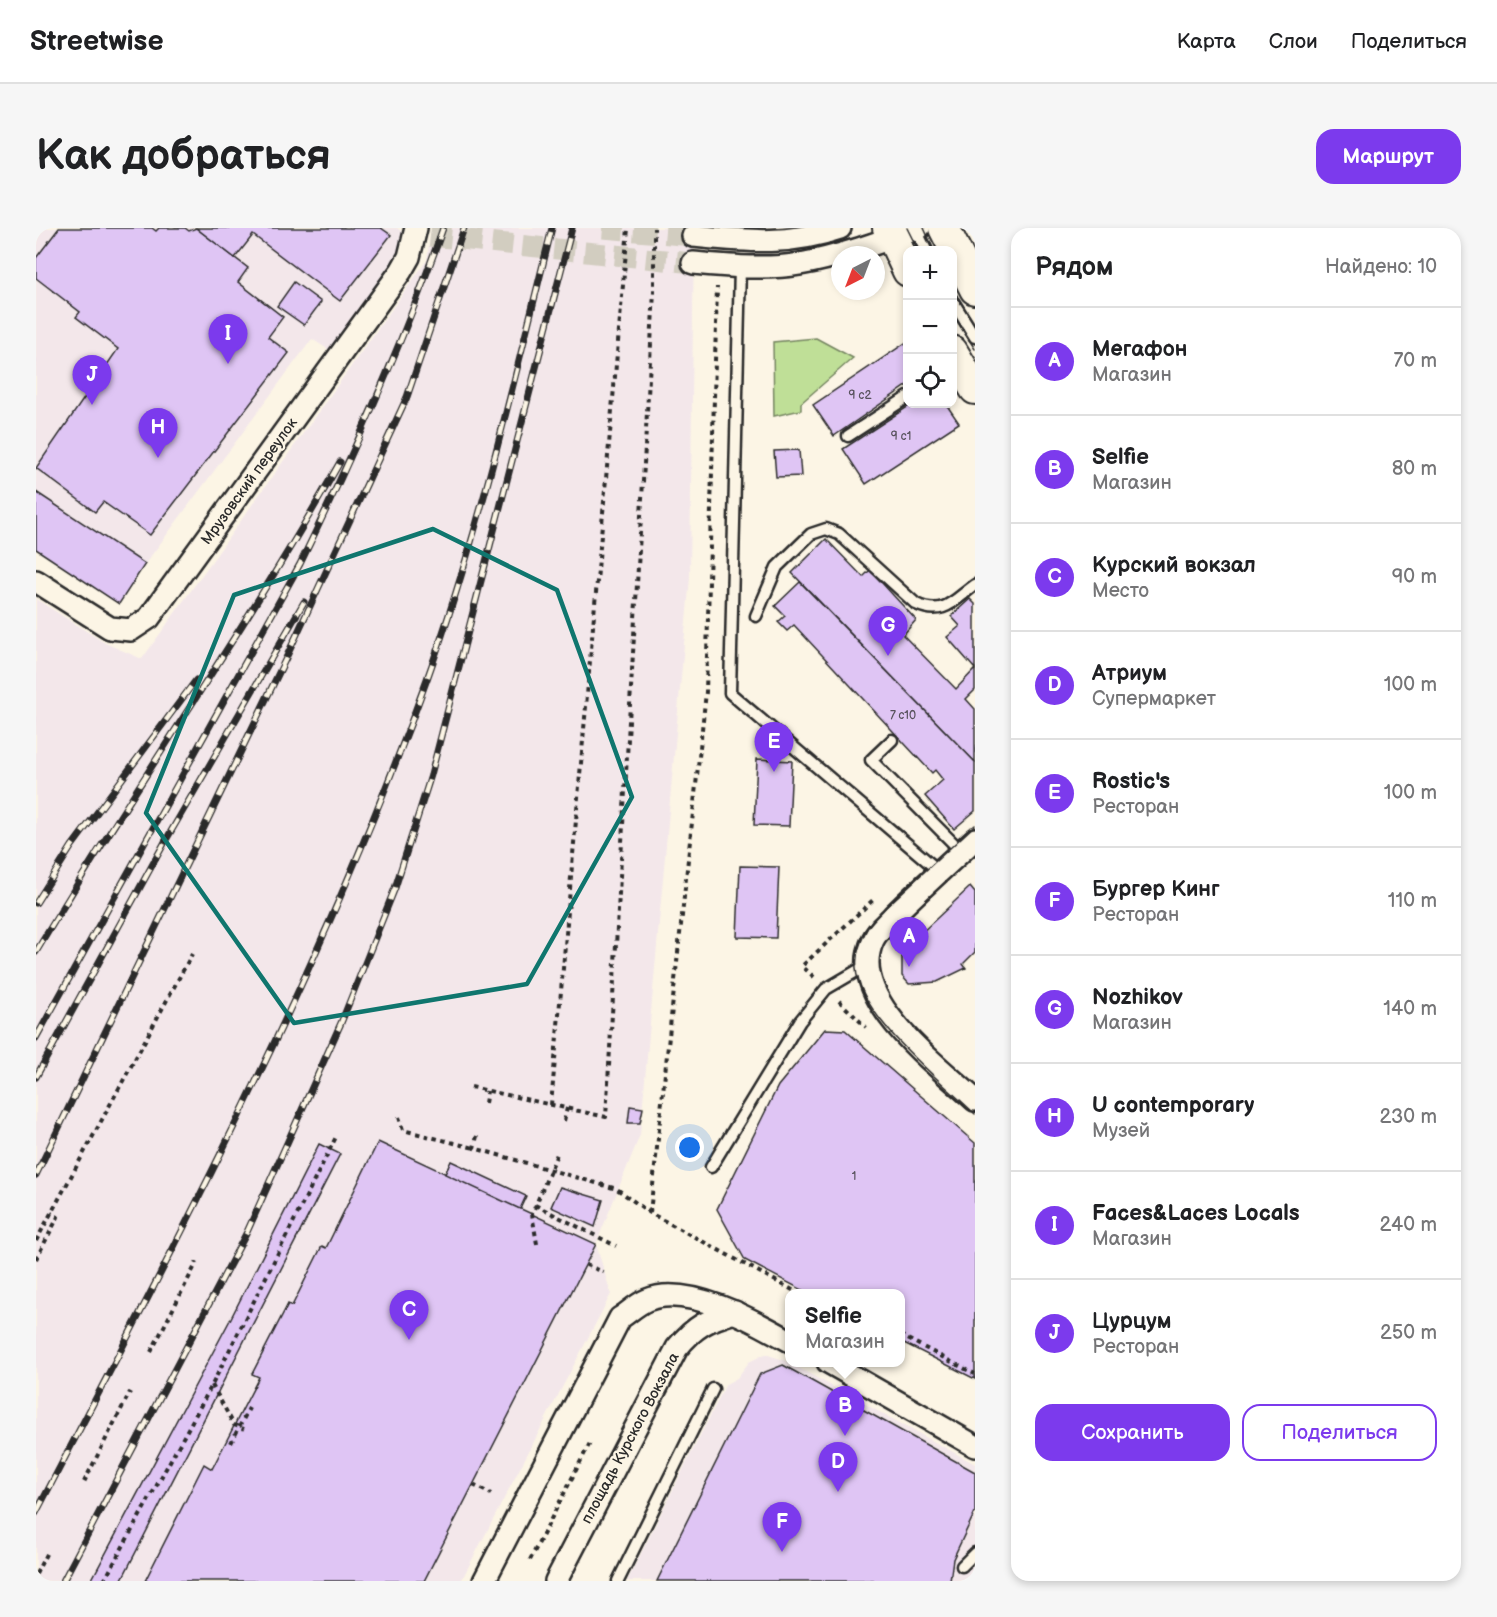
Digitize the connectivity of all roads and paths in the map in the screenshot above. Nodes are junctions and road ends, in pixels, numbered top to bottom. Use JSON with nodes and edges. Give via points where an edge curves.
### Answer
{"nodes":[{"id":1,"x":628,"y":228,"type":"edge"},
{"id":2,"x":654,"y":228,"type":"edge"},
{"id":3,"x":840,"y":228,"type":"edge"},
{"id":4,"x":421,"y":232,"type":"edge"},
{"id":5,"x":906,"y":232,"type":"edge"},
{"id":6,"x":693,"y":236,"type":"tunnel mouth"},
{"id":7,"x":922,"y":246,"type":"edge"},
{"id":8,"x":693,"y":263,"type":"tunnel mouth"},
{"id":9,"x":740,"y":266,"type":"junction"},
{"id":10,"x":717,"y":279,"type":"dead end"},
{"id":11,"x":975,"y":289,"type":"edge"},
{"id":12,"x":957,"y":308,"type":"edge"},
{"id":13,"x":975,"y":337,"type":"edge"},
{"id":14,"x":903,"y":400,"type":"edge"},
{"id":15,"x":848,"y":436,"type":"dead end"},
{"id":16,"x":36,"y":581,"type":"edge"},
{"id":17,"x":975,"y":585,"type":"edge"},
{"id":18,"x":756,"y":616,"type":"dead end"},
{"id":19,"x":892,"y":740,"type":"dead end"},
{"id":20,"x":968,"y":846,"type":"edge"},
{"id":21,"x":940,"y":872,"type":"junction"},
{"id":22,"x":192,"y":954,"type":"dead end"},
{"id":23,"x":867,"y":965,"type":"junction"},
{"id":24,"x":471,"y":1088,"type":"dead end"},
{"id":25,"x":487,"y":1091,"type":"junction"},
{"id":26,"x":975,"y":1100,"type":"edge"},
{"id":27,"x":485,"y":1103,"type":"dead end"},
{"id":28,"x":550,"y":1105,"type":"junction"},
{"id":29,"x":567,"y":1108,"type":"junction"},
{"id":30,"x":399,"y":1118,"type":"dead end"},
{"id":31,"x":564,"y":1121,"type":"dead end"},
{"id":32,"x":477,"y":1136,"type":"dead end"},
{"id":33,"x":336,"y":1137,"type":"dead end"},
{"id":34,"x":474,"y":1148,"type":"junction"},
{"id":35,"x":557,"y":1154,"type":"dead end"},
{"id":36,"x":711,"y":1167,"type":"dead end"},
{"id":37,"x":552,"y":1168,"type":"junction"},
{"id":38,"x":536,"y":1205,"type":"junction"},
{"id":39,"x":51,"y":1213,"type":"junction"},
{"id":40,"x":650,"y":1213,"type":"junction"},
{"id":41,"x":36,"y":1241,"type":"edge"},
{"id":42,"x":537,"y":1244,"type":"dead end"},
{"id":43,"x":616,"y":1246,"type":"dead end"},
{"id":44,"x":36,"y":1259,"type":"edge"},
{"id":45,"x":197,"y":1262,"type":"dead end"},
{"id":46,"x":586,"y":1265,"type":"dead end"},
{"id":47,"x":604,"y":1272,"type":"dead end"},
{"id":48,"x":792,"y":1289,"type":"edge"},
{"id":49,"x":735,"y":1312,"type":"junction"},
{"id":50,"x":905,"y":1338,"type":"edge"},
{"id":51,"x":785,"y":1339,"type":"edge"},
{"id":52,"x":151,"y":1352,"type":"dead end"},
{"id":53,"x":837,"y":1367,"type":"edge"},
{"id":54,"x":975,"y":1374,"type":"edge"},
{"id":55,"x":212,"y":1385,"type":"junction"},
{"id":56,"x":713,"y":1389,"type":"dead end"},
{"id":57,"x":130,"y":1392,"type":"dead end"},
{"id":58,"x":249,"y":1408,"type":"dead end"},
{"id":59,"x":242,"y":1428,"type":"junction"},
{"id":60,"x":591,"y":1441,"type":"dead end"},
{"id":61,"x":231,"y":1443,"type":"dead end"},
{"id":62,"x":975,"y":1446,"type":"edge"},
{"id":63,"x":84,"y":1482,"type":"dead end"},
{"id":64,"x":474,"y":1485,"type":"dead end"},
{"id":65,"x":491,"y":1494,"type":"dead end"},
{"id":66,"x":48,"y":1550,"type":"dead end"},
{"id":67,"x":975,"y":1552,"type":"edge"},
{"id":68,"x":530,"y":1560,"type":"dead end"},
{"id":69,"x":962,"y":1566,"type":"dead end"},
{"id":70,"x":36,"y":1574,"type":"edge"},
{"id":71,"x":104,"y":1581,"type":"edge"},
{"id":72,"x":484,"y":1581,"type":"edge"},
{"id":73,"x":556,"y":1581,"type":"edge"},
{"id":74,"x":618,"y":1581,"type":"edge"}],
"edges":[{"from":1,"to":28,"type":"path"},
{"from":2,"to":29,"type":"path","via":[[653,304],[606,1117]]},
{"from":3,"to":6,"type":"street","via":[[765,243]]},
{"from":4,"to":16,"type":"street","name":"Мрузовский переулок","via":[[401,271],[149,618],[132,630],[110,628]]},
{"from":5,"to":7,"type":"lane"},
{"from":5,"to":9,"type":"street","via":[[798,264]]},
{"from":5,"to":11,"type":"main road"},
{"from":8,"to":9,"type":"street"},
{"from":9,"to":21,"type":"lane","via":[[730,693]]},
{"from":10,"to":40,"type":"path","via":[[706,693]]},
{"from":12,"to":13,"type":"lane"},
{"from":14,"to":15,"type":"lane"},
{"from":17,"to":18,"type":"lane","via":[[946,608],[929,610],[916,604],[839,534],[826,529],[811,534],[777,567]]},
{"from":19,"to":20,"type":"lane","via":[[872,760]]},
{"from":20,"to":21,"type":"street"},
{"from":21,"to":23,"type":"street","via":[[873,939]]},
{"from":22,"to":39,"type":"path"},
{"from":23,"to":26,"type":"street","via":[[875,996],[894,1023]]},
{"from":23,"to":36,"type":"lane","via":[[826,989],[800,1021]]},
{"from":24,"to":25,"type":"path"},
{"from":25,"to":27,"type":"path"},
{"from":25,"to":28,"type":"path"},
{"from":28,"to":29,"type":"path"},
{"from":29,"to":31,"type":"path"},
{"from":30,"to":34,"type":"path","via":[[403,1130]]},
{"from":32,"to":34,"type":"path"},
{"from":33,"to":55,"type":"path"},
{"from":34,"to":37,"type":"path"},
{"from":35,"to":37,"type":"path"},
{"from":37,"to":38,"type":"path"},
{"from":37,"to":40,"type":"path","via":[[617,1188]]},
{"from":38,"to":42,"type":"path","via":[[532,1214]]},
{"from":38,"to":43,"type":"path"},
{"from":39,"to":41,"type":"path"},
{"from":39,"to":44,"type":"path","via":[[58,1216]]},
{"from":40,"to":48,"type":"path"},
{"from":45,"to":52,"type":"path"},
{"from":46,"to":47,"type":"path"},
{"from":49,"to":51,"type":"street"},
{"from":49,"to":72,"type":"street","via":[[673,1296],[647,1300],[620,1318]]},
{"from":49,"to":73,"type":"street","name":"площадь Курского Вокзала","via":[[693,1329],[677,1348]]},
{"from":50,"to":54,"type":"path"},
{"from":53,"to":62,"type":"street"},
{"from":55,"to":59,"type":"path","via":[[234,1425]]},
{"from":55,"to":71,"type":"path"},
{"from":56,"to":74,"type":"lane"},
{"from":57,"to":63,"type":"path"},
{"from":58,"to":59,"type":"path"},
{"from":59,"to":61,"type":"path"},
{"from":60,"to":68,"type":"path"},
{"from":64,"to":65,"type":"path"},
{"from":66,"to":70,"type":"path"},
{"from":67,"to":69,"type":"lane"}]}
